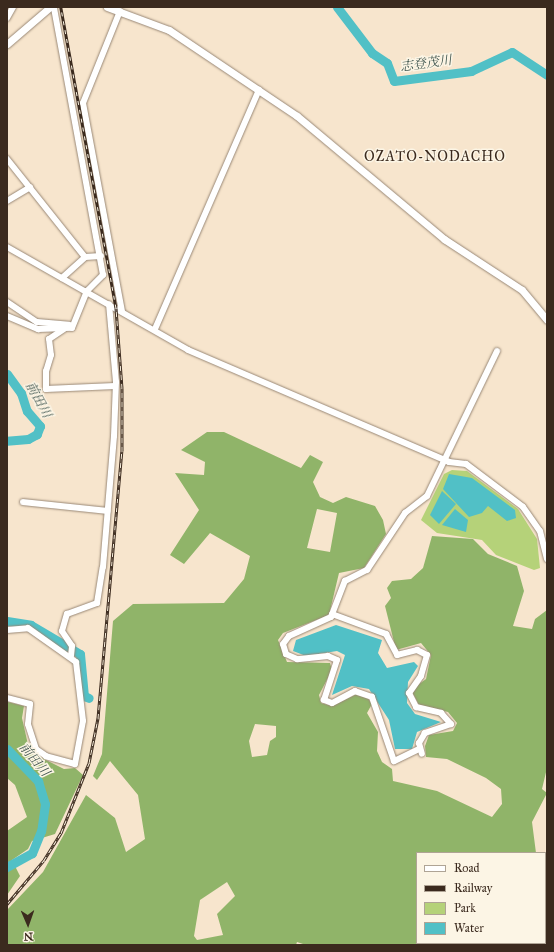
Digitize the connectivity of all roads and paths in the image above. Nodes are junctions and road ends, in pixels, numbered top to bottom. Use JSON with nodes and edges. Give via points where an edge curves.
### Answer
{"nodes":[{"id":1,"x":13,"y":7,"type":"edge"},
{"id":2,"x":50,"y":7,"type":"edge"},
{"id":3,"x":54,"y":7,"type":"edge"},
{"id":4,"x":107,"y":7,"type":"edge"},
{"id":5,"x":120,"y":11,"type":"junction"},
{"id":6,"x":7,"y":18,"type":"edge"},
{"id":7,"x":7,"y":44,"type":"edge"},
{"id":8,"x":259,"y":90,"type":"junction"},
{"id":9,"x":7,"y":159,"type":"edge"},
{"id":10,"x":30,"y":187,"type":"junction"},
{"id":11,"x":7,"y":201,"type":"edge"},
{"id":12,"x":7,"y":247,"type":"edge"},
{"id":13,"x":101,"y":256,"type":"junction"},
{"id":14,"x":85,"y":257,"type":"junction"},
{"id":15,"x":62,"y":278,"type":"junction"},
{"id":16,"x":88,"y":291,"type":"junction"},
{"id":17,"x":7,"y":302,"type":"edge"},
{"id":18,"x":109,"y":304,"type":"junction"},
{"id":19,"x":122,"y":311,"type":"junction"},
{"id":20,"x":7,"y":316,"type":"edge"},
{"id":21,"x":547,"y":320,"type":"edge"},
{"id":22,"x":73,"y":326,"type":"junction"},
{"id":23,"x":64,"y":328,"type":"junction"},
{"id":24,"x":155,"y":330,"type":"junction"},
{"id":25,"x":497,"y":351,"type":"dead end"},
{"id":26,"x":115,"y":386,"type":"junction"},
{"id":27,"x":443,"y":460,"type":"junction"},
{"id":28,"x":23,"y":502,"type":"dead end"},
{"id":29,"x":108,"y":511,"type":"junction"},
{"id":30,"x":547,"y":559,"type":"edge"},
{"id":31,"x":332,"y":614,"type":"junction"},
{"id":32,"x":7,"y":630,"type":"edge"},
{"id":33,"x":71,"y":653,"type":"junction"},
{"id":34,"x":7,"y":698,"type":"edge"}],
"edges":[{"from":1,"to":6,"type":"street"},
{"from":2,"to":7,"type":"street"},
{"from":3,"to":13,"type":"street"},
{"from":4,"to":5,"type":"street"},
{"from":5,"to":8,"type":"street","via":[[169,30]]},
{"from":5,"to":19,"type":"street","via":[[84,103]]},
{"from":8,"to":21,"type":"street","via":[[318,132],[444,239],[522,290]]},
{"from":8,"to":24,"type":"street"},
{"from":9,"to":10,"type":"street"},
{"from":10,"to":11,"type":"street"},
{"from":10,"to":14,"type":"street"},
{"from":12,"to":15,"type":"street"},
{"from":13,"to":14,"type":"street"},
{"from":13,"to":16,"type":"street","via":[[103,275]]},
{"from":14,"to":15,"type":"street"},
{"from":15,"to":16,"type":"street"},
{"from":16,"to":18,"type":"street"},
{"from":16,"to":22,"type":"street"},
{"from":17,"to":22,"type":"street","via":[[37,322]]},
{"from":18,"to":19,"type":"street"},
{"from":18,"to":26,"type":"street"},
{"from":19,"to":24,"type":"street"},
{"from":20,"to":23,"type":"street","via":[[38,329]]},
{"from":22,"to":23,"type":"street"},
{"from":23,"to":26,"type":"street","via":[[49,339],[51,355],[46,371],[46,389]]},
{"from":24,"to":27,"type":"street","via":[[188,350]]},
{"from":25,"to":27,"type":"street"},
{"from":26,"to":29,"type":"street"},
{"from":27,"to":30,"type":"street","via":[[466,464],[523,507],[540,530]]},
{"from":27,"to":31,"type":"street","via":[[427,496],[405,513],[367,570],[345,582]]},
{"from":28,"to":29,"type":"street"},
{"from":29,"to":33,"type":"street","via":[[100,598],[93,605],[68,612],[62,631]]},
{"from":31,"to":31,"type":"street","via":[[326,620],[289,636],[283,644],[286,654],[297,659],[333,657],[338,665],[326,687],[324,700],[332,703],[355,691],[366,693],[383,722],[394,761],[420,752],[425,733],[451,724],[441,713],[416,707],[409,693],[421,676],[427,655],[416,650],[397,655],[386,634]]},
{"from":32,"to":33,"type":"street","via":[[28,628]]},
{"from":33,"to":34,"type":"street","via":[[77,663],[82,713],[75,764],[46,756],[36,749],[28,724],[30,704]]}]}
